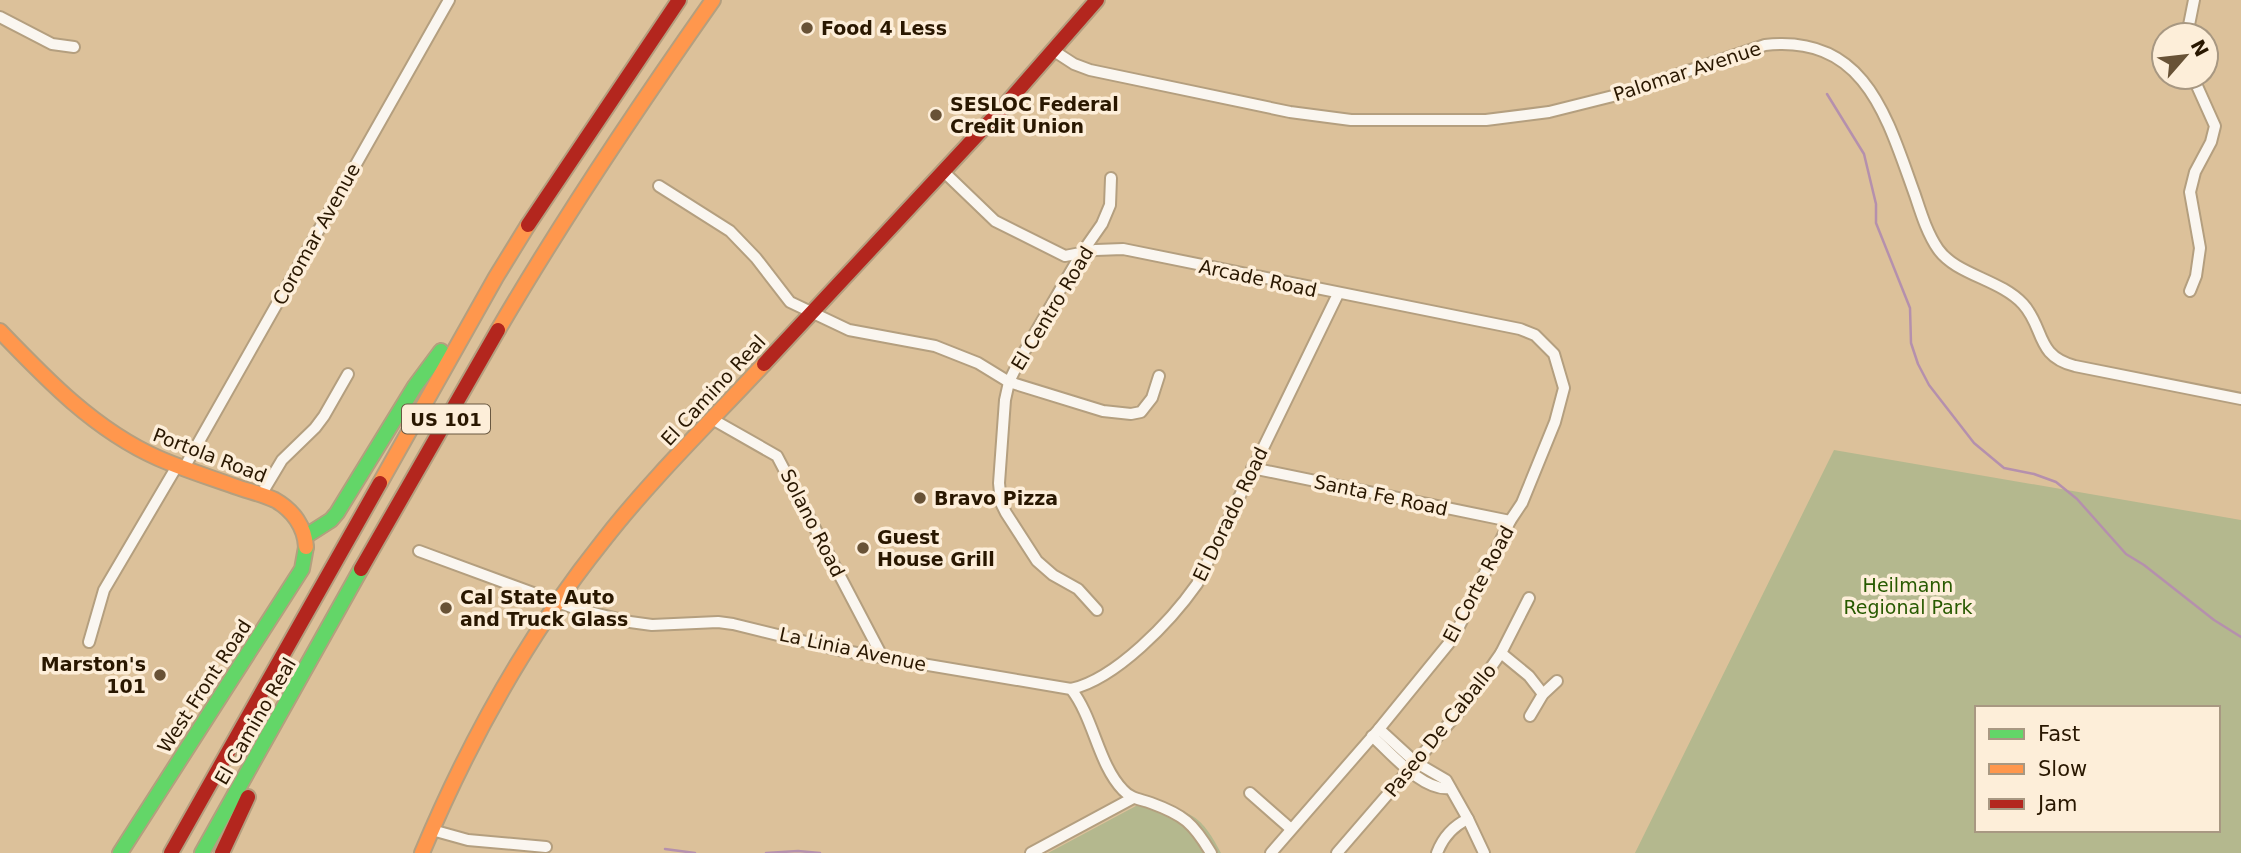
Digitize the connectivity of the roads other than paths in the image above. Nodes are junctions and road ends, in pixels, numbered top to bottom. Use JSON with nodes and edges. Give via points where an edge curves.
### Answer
{"nodes":[{"id":1,"x":449,"y":0,"type":"edge"},
{"id":2,"x":679,"y":0,"type":"edge"},
{"id":3,"x":713,"y":0,"type":"edge"},
{"id":4,"x":1097,"y":0,"type":"edge"},
{"id":5,"x":2194,"y":0,"type":"edge"},
{"id":6,"x":0,"y":17,"type":"edge"},
{"id":7,"x":2190,"y":21,"type":"edge"},
{"id":8,"x":74,"y":47,"type":"dead end"},
{"id":9,"x":1054,"y":51,"type":"junction"},
{"id":10,"x":2199,"y":91,"type":"edge"},
{"id":11,"x":943,"y":171,"type":"junction"},
{"id":12,"x":1111,"y":178,"type":"dead end"},
{"id":13,"x":659,"y":186,"type":"dead end"},
{"id":14,"x":1081,"y":254,"type":"junction"},
{"id":15,"x":496,"y":277,"type":"junction"},
{"id":16,"x":2190,"y":291,"type":"dead end"},
{"id":17,"x":1338,"y":294,"type":"junction"},
{"id":18,"x":811,"y":312,"type":"junction"},
{"id":19,"x":0,"y":331,"type":"edge"},
{"id":20,"x":348,"y":374,"type":"dead end"},
{"id":21,"x":1159,"y":376,"type":"dead end"},
{"id":22,"x":1010,"y":382,"type":"junction"},
{"id":23,"x":1564,"y":388,"type":"joint"},
{"id":24,"x":2241,"y":399,"type":"edge"},
{"id":25,"x":712,"y":419,"type":"junction"},
{"id":26,"x":181,"y":467,"type":"junction"},
{"id":27,"x":1252,"y":468,"type":"junction"},
{"id":28,"x":261,"y":495,"type":"junction"},
{"id":29,"x":1510,"y":522,"type":"junction"},
{"id":30,"x":306,"y":536,"type":"junction"},
{"id":31,"x":419,"y":551,"type":"dead end"},
{"id":32,"x":1529,"y":598,"type":"dead end"},
{"id":33,"x":556,"y":600,"type":"junction"},
{"id":34,"x":1097,"y":610,"type":"dead end"},
{"id":35,"x":89,"y":642,"type":"dead end"},
{"id":36,"x":316,"y":653,"type":"junction"},
{"id":37,"x":1501,"y":653,"type":"junction"},
{"id":38,"x":883,"y":658,"type":"junction"},
{"id":39,"x":1556,"y":681,"type":"dead end"},
{"id":40,"x":1071,"y":689,"type":"junction"},
{"id":41,"x":1543,"y":694,"type":"junction"},
{"id":42,"x":1530,"y":716,"type":"dead end"},
{"id":43,"x":1376,"y":732,"type":"junction"},
{"id":44,"x":1411,"y":766,"type":"junction"},
{"id":45,"x":1250,"y":793,"type":"dead end"},
{"id":46,"x":1133,"y":799,"type":"junction"},
{"id":47,"x":1468,"y":819,"type":"junction"},
{"id":48,"x":1291,"y":829,"type":"junction"},
{"id":49,"x":432,"y":830,"type":"junction"},
{"id":50,"x":546,"y":847,"type":"dead end"},
{"id":51,"x":120,"y":853,"type":"edge"},
{"id":52,"x":171,"y":853,"type":"edge"},
{"id":53,"x":202,"y":853,"type":"edge"},
{"id":54,"x":222,"y":853,"type":"edge"},
{"id":55,"x":422,"y":853,"type":"edge"},
{"id":56,"x":1031,"y":853,"type":"edge"},
{"id":57,"x":1211,"y":853,"type":"edge"},
{"id":58,"x":1271,"y":853,"type":"edge"},
{"id":59,"x":1338,"y":853,"type":"edge"},
{"id":60,"x":1437,"y":853,"type":"edge"},
{"id":61,"x":1484,"y":853,"type":"edge"}],
"edges":[{"from":1,"to":26,"type":"street","name":"Coromar Avenue"},
{"from":2,"to":15,"type":"main road","name":"El Camino Real","number":"US 101"},
{"from":3,"to":36,"type":"main road","name":"El Camino Real","number":"US 101","via":[[612,144],[529,276]]},
{"from":4,"to":9,"type":"main road","name":"El Camino Real"},
{"from":5,"to":7,"type":"street"},
{"from":6,"to":8,"type":"street","via":[[52,44]]},
{"from":9,"to":11,"type":"main road","name":"El Camino Real"},
{"from":9,"to":24,"type":"street","name":"Palomar Avenue","via":[[1090,70],[1290,112],[1351,120],[1421,121],[1486,120],[1549,112],[1630,91],[1765,45],[1797,44],[1825,50],[1849,65],[1876,99],[1941,253],[2014,296],[2056,359]]},
{"from":10,"to":16,"type":"street","via":[[2215,126],[2190,192],[2200,248]]},
{"from":11,"to":14,"type":"street","name":"Arcade Road","via":[[995,221],[1065,256]]},
{"from":11,"to":18,"type":"main road","name":"El Camino Real"},
{"from":12,"to":14,"type":"street","name":"El Centro Road","via":[[1110,205]]},
{"from":13,"to":18,"type":"street","via":[[730,231],[790,302]]},
{"from":14,"to":17,"type":"street","name":"Arcade Road","via":[[1123,249]]},
{"from":14,"to":22,"type":"street","name":"El Centro Road"},
{"from":15,"to":30,"type":"main road","via":[[415,386],[337,513]]},
{"from":15,"to":52,"type":"main road","name":"El Camino Real","number":"US 101"},
{"from":17,"to":23,"type":"street","name":"Arcade Road","via":[[1535,335],[1554,354]]},
{"from":17,"to":27,"type":"street","name":"El Dorado Road"},
{"from":18,"to":22,"type":"street","via":[[849,330],[960,354]]},
{"from":18,"to":25,"type":"main road","name":"El Camino Real"},
{"from":19,"to":26,"type":"main road","name":"Portola Road","via":[[90,417],[147,453]]},
{"from":20,"to":28,"type":"street","via":[[324,416],[282,460]]},
{"from":21,"to":22,"type":"street","via":[[1149,405],[1130,414],[1089,408]]},
{"from":22,"to":34,"type":"street","name":"El Centro Road","via":[[999,483],[1002,503],[1037,561],[1077,589]]},
{"from":23,"to":29,"type":"street","name":"El Corte Road","via":[[1541,457]]},
{"from":25,"to":33,"type":"main road","name":"El Camino Real","via":[[619,520]]},
{"from":25,"to":38,"type":"street","name":"Solano Road","via":[[777,456]]},
{"from":26,"to":28,"type":"main road","name":"Portola Road"},
{"from":26,"to":35,"type":"street","name":"Coromar Avenue","via":[[104,590]]},
{"from":27,"to":29,"type":"street","name":"Santa Fe Road"},
{"from":27,"to":40,"type":"street","name":"El Dorado Road","via":[[1188,597],[1115,668]]},
{"from":28,"to":30,"type":"main road","name":"Portola Road","via":[[296,517]]},
{"from":29,"to":43,"type":"street","name":"El Corte Road","via":[[1454,637]]},
{"from":30,"to":51,"type":"main road","name":"West Front Road","via":[[302,569]]},
{"from":31,"to":33,"type":"street","name":"La Linia Avenue"},
{"from":32,"to":37,"type":"street","name":"Paseo De Caballo"},
{"from":33,"to":38,"type":"street","name":"La Linia Avenue","via":[[629,622],[733,624]]},
{"from":33,"to":49,"type":"main road","name":"El Camino Real","via":[[490,707]]},
{"from":36,"to":53,"type":"main road","name":"El Camino Real","number":"US 101"},
{"from":36,"to":54,"type":"main road"},
{"from":37,"to":41,"type":"street"},
{"from":37,"to":44,"type":"street","name":"Paseo De Caballo","via":[[1464,706]]},
{"from":38,"to":40,"type":"street","name":"La Linia Avenue"},
{"from":39,"to":41,"type":"street"},
{"from":40,"to":46,"type":"street","via":[[1114,778]]},
{"from":41,"to":42,"type":"street"},
{"from":43,"to":44,"type":"street"},
{"from":43,"to":48,"type":"street","name":"El Corte Road"},
{"from":44,"to":47,"type":"street","via":[[1441,789],[1450,788]]},
{"from":44,"to":59,"type":"street","name":"Paseo De Caballo"},
{"from":45,"to":48,"type":"street"},
{"from":46,"to":56,"type":"street"},
{"from":46,"to":57,"type":"street","via":[[1186,819]]},
{"from":47,"to":60,"type":"street","via":[[1454,826]]},
{"from":47,"to":61,"type":"street"},
{"from":48,"to":58,"type":"street","name":"El Corte Road"},
{"from":49,"to":50,"type":"street","via":[[468,840]]},
{"from":49,"to":55,"type":"main road","name":"El Camino Real"}]}
